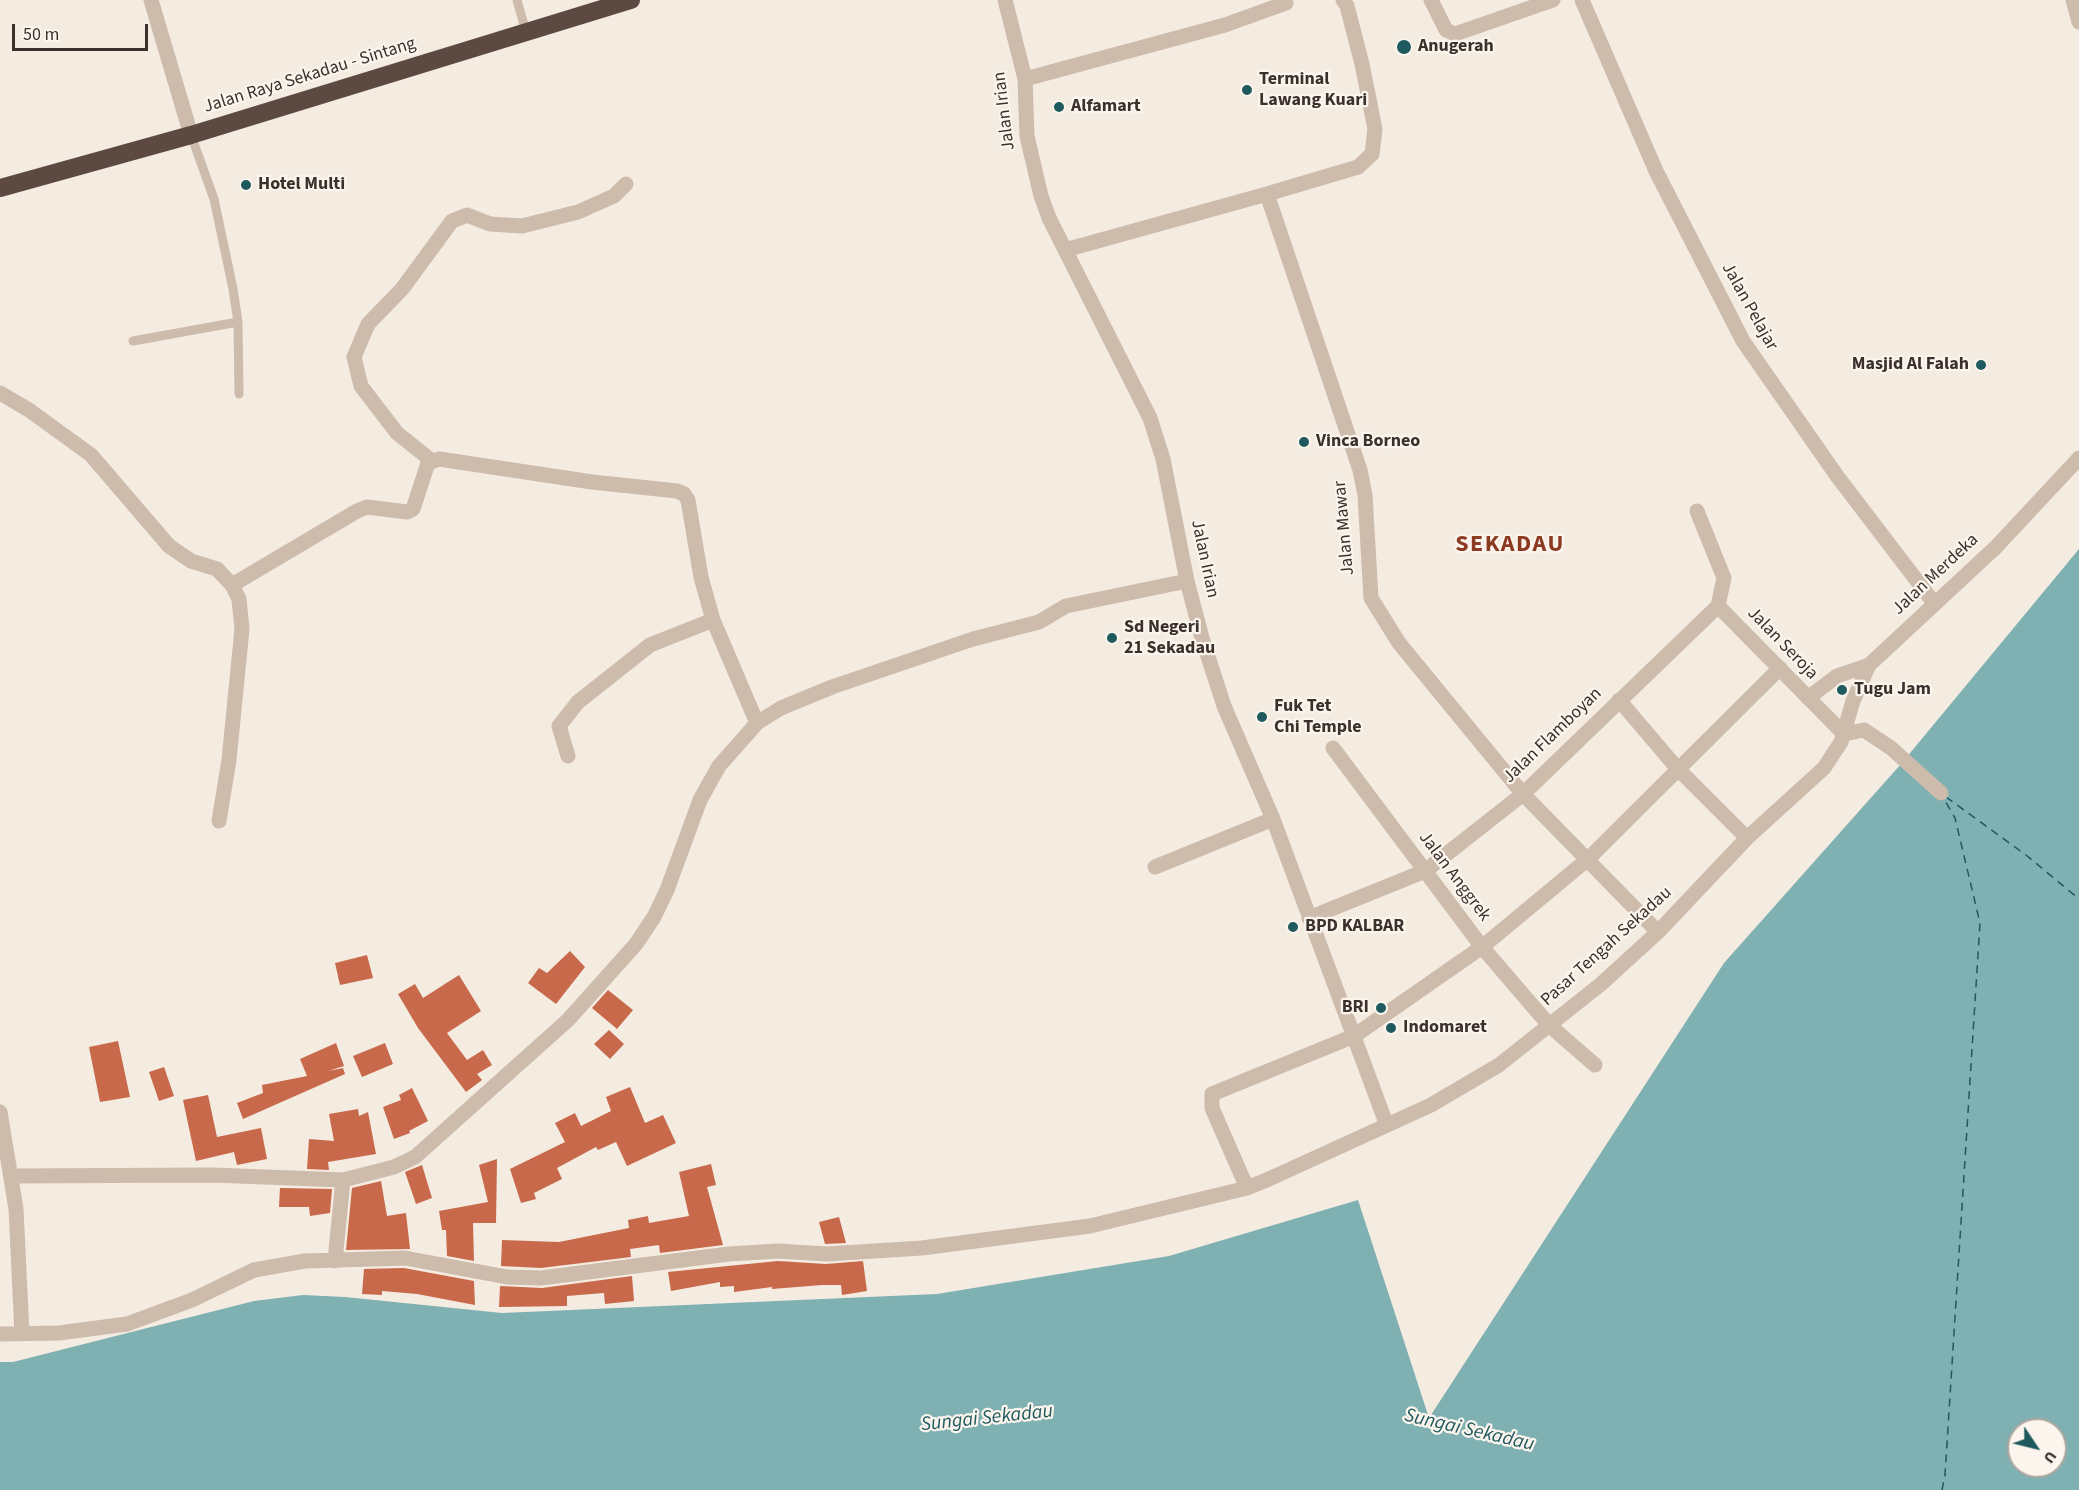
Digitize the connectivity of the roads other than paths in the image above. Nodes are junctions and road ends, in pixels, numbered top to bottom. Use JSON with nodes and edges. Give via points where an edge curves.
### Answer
{"nodes":[{"id":1,"x":151,"y":0,"type":"edge"},
{"id":2,"x":518,"y":0,"type":"edge"},
{"id":3,"x":631,"y":0,"type":"edge"},
{"id":4,"x":1005,"y":0,"type":"edge"},
{"id":5,"x":1343,"y":0,"type":"edge"},
{"id":6,"x":1431,"y":0,"type":"edge"},
{"id":7,"x":1553,"y":0,"type":"edge"},
{"id":8,"x":1582,"y":0,"type":"edge"},
{"id":9,"x":2073,"y":0,"type":"edge"},
{"id":10,"x":1291,"y":1,"type":"edge"},
{"id":11,"x":2079,"y":22,"type":"edge"},
{"id":12,"x":526,"y":32,"type":"junction"},
{"id":13,"x":1025,"y":79,"type":"junction"},
{"id":14,"x":191,"y":135,"type":"junction"},
{"id":15,"x":626,"y":184,"type":"dead end"},
{"id":16,"x":0,"y":188,"type":"edge"},
{"id":17,"x":1267,"y":194,"type":"junction"},
{"id":18,"x":1065,"y":250,"type":"junction"},
{"id":19,"x":238,"y":322,"type":"junction"},
{"id":20,"x":133,"y":341,"type":"dead end"},
{"id":21,"x":0,"y":393,"type":"edge"},
{"id":22,"x":239,"y":394,"type":"dead end"},
{"id":23,"x":2079,"y":459,"type":"edge"},
{"id":24,"x":432,"y":460,"type":"junction"},
{"id":25,"x":1697,"y":511,"type":"dead end"},
{"id":26,"x":1187,"y":581,"type":"junction"},
{"id":27,"x":232,"y":585,"type":"junction"},
{"id":28,"x":1934,"y":603,"type":"junction"},
{"id":29,"x":1718,"y":606,"type":"junction"},
{"id":30,"x":713,"y":620,"type":"junction"},
{"id":31,"x":1869,"y":665,"type":"junction"},
{"id":32,"x":1780,"y":668,"type":"junction"},
{"id":33,"x":1808,"y":698,"type":"junction"},
{"id":34,"x":1619,"y":700,"type":"junction"},
{"id":35,"x":757,"y":723,"type":"junction"},
{"id":36,"x":1844,"y":734,"type":"junction"},
{"id":37,"x":1333,"y":748,"type":"dead end"},
{"id":38,"x":567,"y":756,"type":"dead end"},
{"id":39,"x":1677,"y":768,"type":"junction"},
{"id":40,"x":1941,"y":793,"type":"dead end"},
{"id":41,"x":1522,"y":794,"type":"junction"},
{"id":42,"x":1273,"y":819,"type":"junction"},
{"id":43,"x":219,"y":821,"type":"dead end"},
{"id":44,"x":1747,"y":838,"type":"junction"},
{"id":45,"x":1588,"y":859,"type":"junction"},
{"id":46,"x":1155,"y":867,"type":"dead end"},
{"id":47,"x":1425,"y":871,"type":"junction"},
{"id":48,"x":1309,"y":918,"type":"junction"},
{"id":49,"x":1658,"y":932,"type":"junction"},
{"id":50,"x":1482,"y":947,"type":"junction"},
{"id":51,"x":1549,"y":1025,"type":"junction"},
{"id":52,"x":1354,"y":1036,"type":"junction"},
{"id":53,"x":1595,"y":1065,"type":"dead end"},
{"id":54,"x":0,"y":1112,"type":"edge"},
{"id":55,"x":1386,"y":1123,"type":"junction"},
{"id":56,"x":12,"y":1176,"type":"junction"},
{"id":57,"x":343,"y":1180,"type":"junction"},
{"id":58,"x":1247,"y":1188,"type":"junction"},
{"id":59,"x":16,"y":1209,"type":"junction"},
{"id":60,"x":0,"y":1212,"type":"edge"},
{"id":61,"x":335,"y":1261,"type":"junction"},
{"id":62,"x":0,"y":1334,"type":"edge"},
{"id":63,"x":22,"y":1334,"type":"junction"}],
"edges":[{"from":1,"to":14,"type":"street"},
{"from":2,"to":12,"type":"lane"},
{"from":3,"to":12,"type":"highway","name":"Jalan Raya Sekadau - Sintang"},
{"from":4,"to":13,"type":"street","name":"Jalan Irian"},
{"from":5,"to":17,"type":"street","via":[[1362,64],[1375,129],[1372,154],[1358,167]]},
{"from":6,"to":7,"type":"street","via":[[1446,30],[1455,34]]},
{"from":8,"to":28,"type":"street","name":"Jalan Pelajar","via":[[1656,171],[1743,341],[1837,476]]},
{"from":9,"to":11,"type":"street"},
{"from":10,"to":13,"type":"street","via":[[1225,25]]},
{"from":12,"to":14,"type":"highway","name":"Jalan Raya Sekadau - Sintang"},
{"from":13,"to":18,"type":"street","name":"Jalan Irian","via":[[1032,167],[1049,218]]},
{"from":14,"to":16,"type":"highway","name":"Jalan Raya Sekadau - Sintang"},
{"from":14,"to":19,"type":"lane","via":[[214,199]]},
{"from":15,"to":24,"type":"street","via":[[614,196],[578,212],[522,226],[490,224],[467,215],[452,221],[402,289],[368,324],[354,357],[362,386],[397,433]]},
{"from":17,"to":18,"type":"street"},
{"from":17,"to":41,"type":"street","name":"Jalan Mawar","via":[[1360,470],[1371,598],[1399,643]]},
{"from":18,"to":26,"type":"street","name":"Jalan Irian","via":[[1150,418],[1164,459]]},
{"from":19,"to":20,"type":"lane"},
{"from":19,"to":22,"type":"lane"},
{"from":21,"to":27,"type":"street","via":[[91,455],[170,546],[191,561],[217,569]]},
{"from":23,"to":28,"type":"street","name":"Jalan Merdeka","via":[[1996,547]]},
{"from":24,"to":27,"type":"street","via":[[424,470],[413,509],[407,512],[367,507],[357,511]]},
{"from":24,"to":30,"type":"street","via":[[684,494]]},
{"from":25,"to":29,"type":"street","via":[[1722,570]]},
{"from":26,"to":35,"type":"street","via":[[1066,606],[1039,622],[973,639],[832,687],[781,708]]},
{"from":26,"to":42,"type":"street","name":"Jalan Irian","via":[[1224,706]]},
{"from":27,"to":43,"type":"street","via":[[239,599],[242,629]]},
{"from":28,"to":31,"type":"street","name":"Jalan Merdeka"},
{"from":29,"to":32,"type":"street","name":"Jalan Seroja"},
{"from":29,"to":34,"type":"street","name":"Jalan Flamboyan"},
{"from":30,"to":35,"type":"street"},
{"from":30,"to":38,"type":"street","via":[[650,645],[578,702],[559,726]]},
{"from":31,"to":33,"type":"street","via":[[1837,676]]},
{"from":31,"to":36,"type":"street","name":"Jalan Merdeka"},
{"from":32,"to":33,"type":"street","name":"Jalan Seroja"},
{"from":32,"to":39,"type":"street"},
{"from":33,"to":36,"type":"street","name":"Jalan Seroja"},
{"from":34,"to":39,"type":"street"},
{"from":34,"to":41,"type":"street","name":"Jalan Flamboyan"},
{"from":35,"to":57,"type":"street","via":[[719,766],[700,800],[654,917],[602,985],[415,1157],[394,1167]]},
{"from":36,"to":40,"type":"street","via":[[1864,730]]},
{"from":36,"to":44,"type":"street","name":"Pasar Tengah Sekadau","via":[[1824,768]]},
{"from":37,"to":47,"type":"street","name":"Jalan Anggrek"},
{"from":39,"to":44,"type":"street"},
{"from":39,"to":45,"type":"street"},
{"from":41,"to":45,"type":"street","name":"Jalan Mawar"},
{"from":41,"to":47,"type":"street","name":"Jalan Flamboyan"},
{"from":42,"to":46,"type":"street"},
{"from":42,"to":48,"type":"street","name":"Jalan Irian"},
{"from":44,"to":49,"type":"street","name":"Pasar Tengah Sekadau"},
{"from":45,"to":49,"type":"street","name":"Jalan Mawar"},
{"from":45,"to":50,"type":"street"},
{"from":47,"to":48,"type":"street","name":"Jalan Flamboyan"},
{"from":47,"to":50,"type":"street","name":"Jalan Anggrek"},
{"from":48,"to":52,"type":"street","name":"Jalan Irian"},
{"from":49,"to":51,"type":"street","name":"Pasar Tengah Sekadau"},
{"from":50,"to":51,"type":"street","name":"Jalan Anggrek"},
{"from":50,"to":52,"type":"street"},
{"from":51,"to":53,"type":"street","name":"Jalan Anggrek"},
{"from":51,"to":55,"type":"street","name":"Pasar Tengah Sekadau","via":[[1499,1065],[1431,1105]]},
{"from":52,"to":55,"type":"street","name":"Jalan Irian"},
{"from":52,"to":58,"type":"street","via":[[1212,1094],[1212,1108]]},
{"from":54,"to":56,"type":"street"},
{"from":55,"to":58,"type":"street","name":"Pasar Tengah Sekadau"},
{"from":56,"to":57,"type":"street","via":[[213,1175]]},
{"from":56,"to":59,"type":"street"},
{"from":57,"to":61,"type":"street"},
{"from":58,"to":61,"type":"street","name":"Pasar Tengah Sekadau","via":[[1090,1226],[869,1252],[729,1254],[541,1278],[507,1277],[405,1258]]},
{"from":59,"to":60,"type":"street"},
{"from":59,"to":63,"type":"street"},
{"from":61,"to":63,"type":"street","name":"Pasar Tengah Sekadau","via":[[305,1261],[254,1270],[192,1300],[127,1324],[99,1330]]},
{"from":62,"to":63,"type":"street","name":"Pasar Tengah Sekadau"}]}
